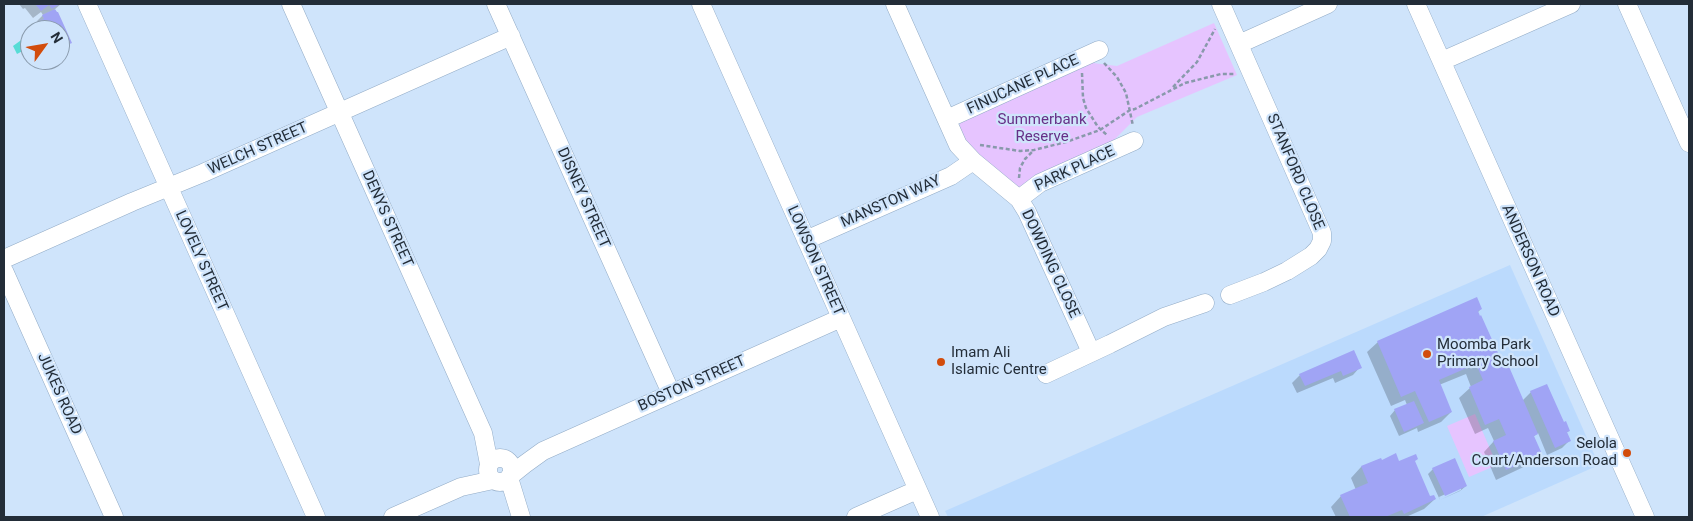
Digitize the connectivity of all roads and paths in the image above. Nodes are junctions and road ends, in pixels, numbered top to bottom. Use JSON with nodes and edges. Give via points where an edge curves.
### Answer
{"nodes":[{"id":1,"x":87,"y":4,"type":"edge"},
{"id":2,"x":291,"y":4,"type":"edge"},
{"id":3,"x":496,"y":4,"type":"edge"},
{"id":4,"x":701,"y":4,"type":"edge"},
{"id":5,"x":895,"y":4,"type":"edge"},
{"id":6,"x":1328,"y":4,"type":"edge"},
{"id":7,"x":1416,"y":4,"type":"edge"},
{"id":8,"x":1571,"y":4,"type":"edge"},
{"id":9,"x":1627,"y":4,"type":"edge"},
{"id":10,"x":1224,"y":11,"type":"edge"},
{"id":11,"x":511,"y":36,"type":"junction"},
{"id":12,"x":1239,"y":44,"type":"junction"},
{"id":13,"x":1097,"y":51,"type":"joint"},
{"id":14,"x":1078,"y":60,"type":"junction"},
{"id":15,"x":1442,"y":61,"type":"junction"},
{"id":16,"x":1249,"y":67,"type":"junction"},
{"id":17,"x":1171,"y":89,"type":"junction"},
{"id":18,"x":1130,"y":110,"type":"junction"},
{"id":19,"x":340,"y":112,"type":"junction"},
{"id":20,"x":946,"y":119,"type":"junction"},
{"id":21,"x":1101,"y":130,"type":"junction"},
{"id":22,"x":1134,"y":141,"type":"joint"},
{"id":23,"x":1689,"y":143,"type":"edge"},
{"id":24,"x":1034,"y":150,"type":"junction"},
{"id":25,"x":1116,"y":150,"type":"junction"},
{"id":26,"x":973,"y":152,"type":"junction"},
{"id":27,"x":168,"y":187,"type":"junction"},
{"id":28,"x":1019,"y":191,"type":"junction"},
{"id":29,"x":806,"y":240,"type":"junction"},
{"id":30,"x":4,"y":259,"type":"edge"},
{"id":31,"x":4,"y":271,"type":"edge"},
{"id":32,"x":1230,"y":295,"type":"dead end"},
{"id":33,"x":1205,"y":303,"type":"dead end"},
{"id":34,"x":841,"y":318,"type":"junction"},
{"id":35,"x":1091,"y":352,"type":"junction"},
{"id":36,"x":1046,"y":374,"type":"dead end"},
{"id":37,"x":670,"y":393,"type":"junction"},
{"id":38,"x":499,"y":471,"type":"junction"},
{"id":39,"x":917,"y":490,"type":"junction"},
{"id":40,"x":520,"y":515,"type":"edge"},
{"id":41,"x":114,"y":517,"type":"edge"},
{"id":42,"x":316,"y":517,"type":"edge"},
{"id":43,"x":393,"y":517,"type":"edge"},
{"id":44,"x":856,"y":517,"type":"edge"},
{"id":45,"x":930,"y":517,"type":"edge"},
{"id":46,"x":1645,"y":517,"type":"edge"}],
"edges":[{"from":1,"to":27,"type":"street","name":"LOVELY STREET"},
{"from":2,"to":19,"type":"street","name":"DENYS STREET"},
{"from":3,"to":11,"type":"street","name":"DISNEY STREET"},
{"from":4,"to":29,"type":"street","name":"LOWSON STREET"},
{"from":5,"to":20,"type":"street","name":"DOWDING CLOSE"},
{"from":6,"to":12,"type":"street"},
{"from":7,"to":15,"type":"street","name":"ANDERSON ROAD"},
{"from":8,"to":15,"type":"street"},
{"from":9,"to":23,"type":"street"},
{"from":10,"to":12,"type":"street","name":"STANFORD CLOSE"},
{"from":10,"to":17,"type":"path","via":[[1197,62]]},
{"from":11,"to":19,"type":"street","name":"WELCH STREET"},
{"from":11,"to":37,"type":"street","name":"DISNEY STREET"},
{"from":12,"to":16,"type":"street","name":"STANFORD CLOSE"},
{"from":13,"to":14,"type":"street","name":"FINUCANE PLACE"},
{"from":13,"to":18,"type":"path","via":[[1123,86]]},
{"from":14,"to":20,"type":"street","name":"FINUCANE PLACE"},
{"from":14,"to":21,"type":"path","via":[[1086,108]]},
{"from":15,"to":46,"type":"street","name":"ANDERSON ROAD"},
{"from":16,"to":17,"type":"path","via":[[1236,74],[1200,78]]},
{"from":16,"to":32,"type":"street","name":"STANFORD CLOSE","via":[[1319,223],[1322,241],[1311,256],[1287,271]]},
{"from":17,"to":18,"type":"path"},
{"from":18,"to":21,"type":"path"},
{"from":18,"to":22,"type":"path"},
{"from":19,"to":27,"type":"street","name":"WELCH STREET"},
{"from":19,"to":38,"type":"street","name":"DENYS STREET"},
{"from":20,"to":26,"type":"street","name":"DOWDING CLOSE","via":[[958,144]]},
{"from":21,"to":24,"type":"path"},
{"from":21,"to":25,"type":"path"},
{"from":22,"to":25,"type":"street","name":"PARK PLACE"},
{"from":24,"to":26,"type":"path"},
{"from":24,"to":28,"type":"path","via":[[1020,168]]},
{"from":25,"to":28,"type":"street","name":"PARK PLACE"},
{"from":26,"to":28,"type":"street","name":"DOWDING CLOSE"},
{"from":26,"to":29,"type":"street","name":"MANSTON WAY","via":[[951,176]]},
{"from":27,"to":30,"type":"street","name":"WELCH STREET"},
{"from":27,"to":42,"type":"street","name":"LOVELY STREET"},
{"from":28,"to":35,"type":"street","name":"DOWDING CLOSE"},
{"from":29,"to":34,"type":"street","name":"LOWSON STREET"},
{"from":31,"to":41,"type":"street","name":"JUKES ROAD"},
{"from":33,"to":35,"type":"street","via":[[1164,317]]},
{"from":34,"to":37,"type":"street","name":"BOSTON STREET"},
{"from":34,"to":39,"type":"street","name":"LOWSON STREET"},
{"from":35,"to":36,"type":"street"},
{"from":37,"to":38,"type":"street","name":"BOSTON STREET","via":[[543,451],[525,464]]},
{"from":38,"to":40,"type":"street","name":"DENYS STREET"},
{"from":38,"to":43,"type":"street","name":"BOSTON STREET"},
{"from":39,"to":44,"type":"street"},
{"from":39,"to":45,"type":"street","name":"LOWSON STREET"}]}
